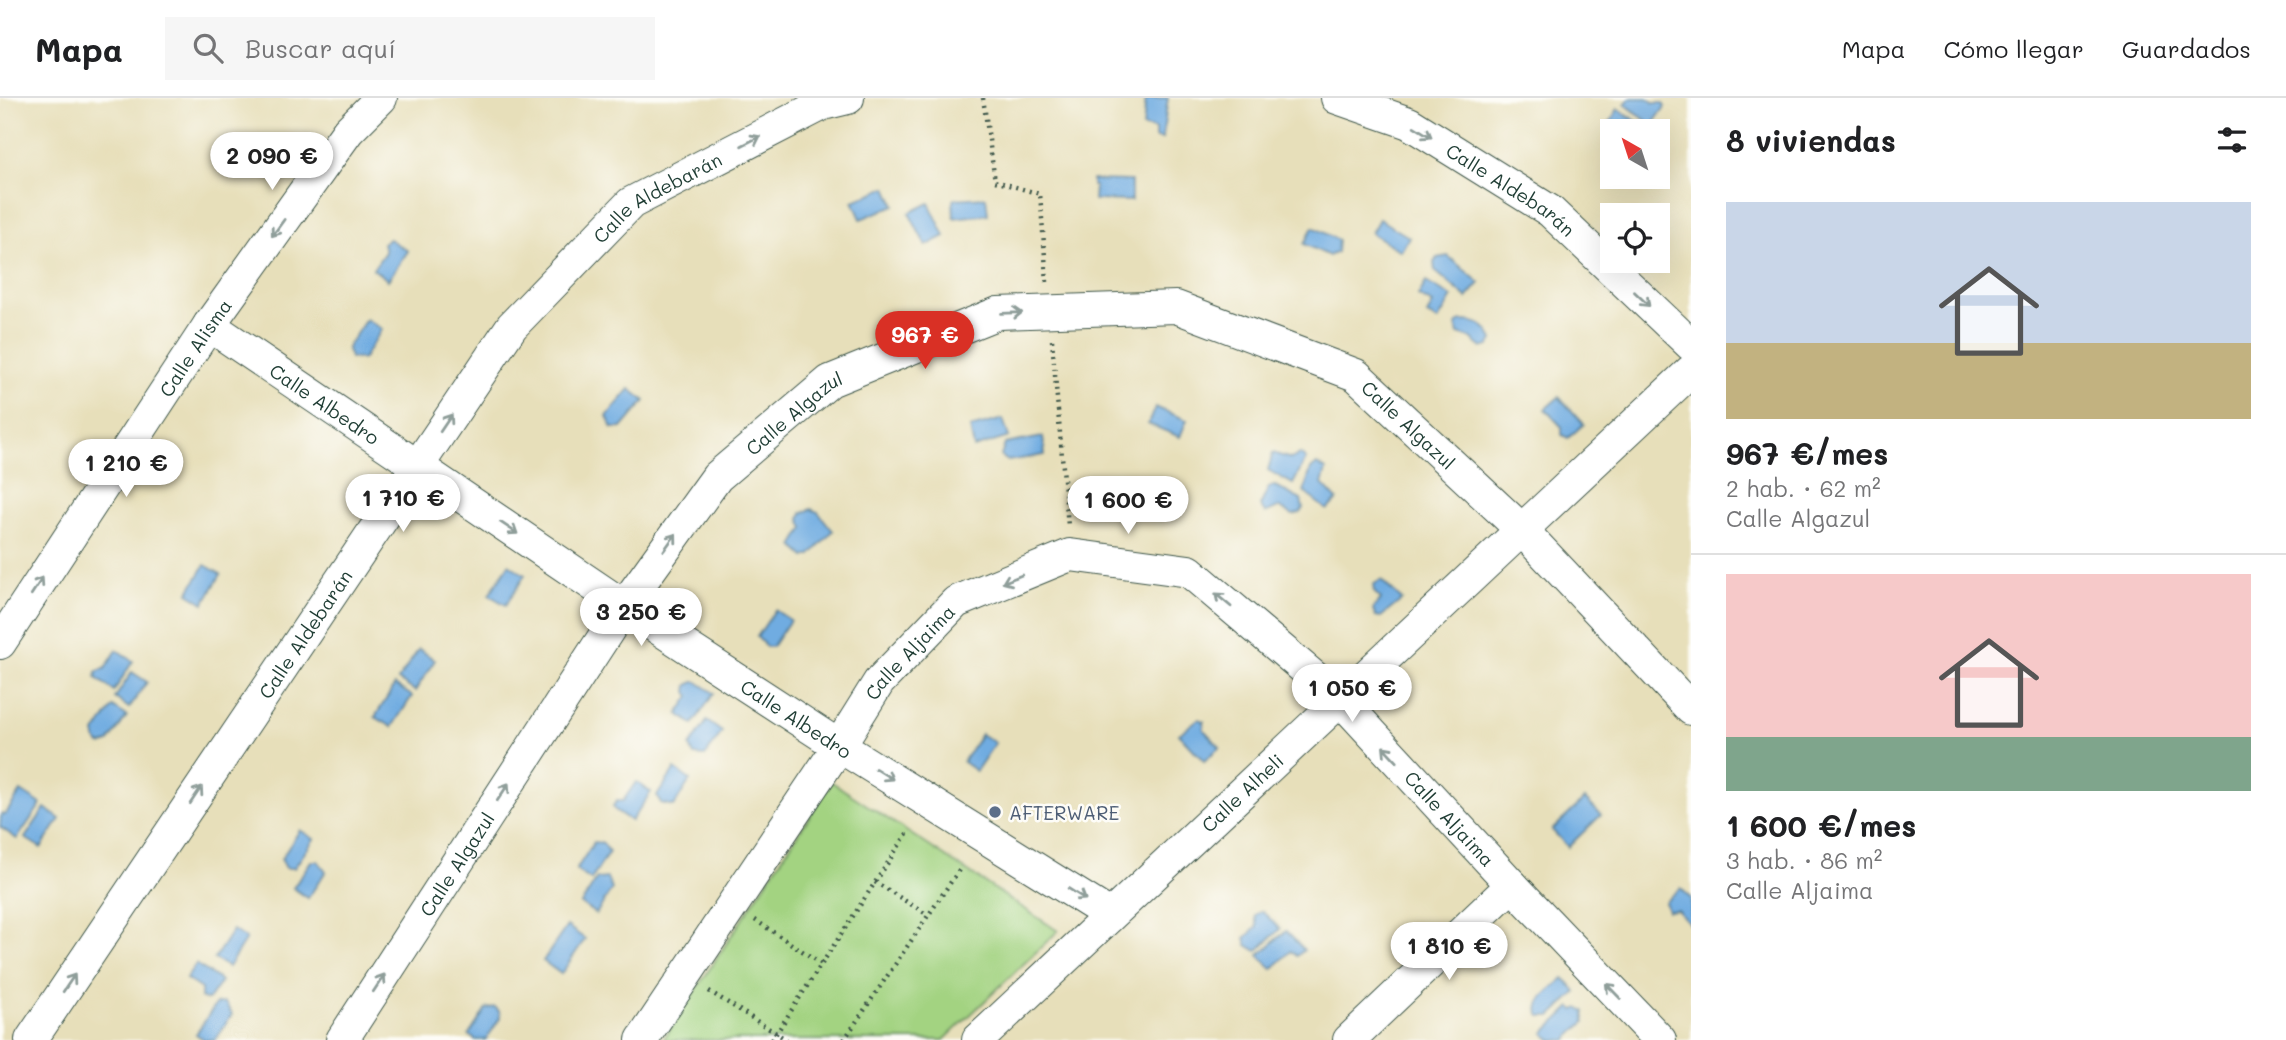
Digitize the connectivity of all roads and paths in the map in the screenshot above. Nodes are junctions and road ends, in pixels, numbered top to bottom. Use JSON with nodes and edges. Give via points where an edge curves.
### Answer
{"nodes":[{"id":1,"x":381,"y":98,"type":"edge"},
{"id":2,"x":848,"y":98,"type":"edge"},
{"id":3,"x":1337,"y":98,"type":"edge"},
{"id":4,"x":209,"y":325,"type":"junction"},
{"id":5,"x":1691,"y":345,"type":"edge"},
{"id":6,"x":1691,"y":371,"type":"edge"},
{"id":7,"x":418,"y":465,"type":"junction"},
{"id":8,"x":1522,"y":530,"type":"junction"},
{"id":9,"x":624,"y":606,"type":"junction"},
{"id":10,"x":0,"y":643,"type":"edge"},
{"id":11,"x":1340,"y":699,"type":"junction"},
{"id":12,"x":1691,"y":709,"type":"edge"},
{"id":13,"x":839,"y":746,"type":"junction"},
{"id":14,"x":908,"y":832,"type":"dead end"},
{"id":15,"x":961,"y":867,"type":"dead end"},
{"id":16,"x":875,"y":882,"type":"junction"},
{"id":17,"x":1512,"y":885,"type":"junction"},
{"id":18,"x":745,"y":914,"type":"dead end"},
{"id":19,"x":929,"y":915,"type":"junction"},
{"id":20,"x":1110,"y":915,"type":"junction"},
{"id":21,"x":822,"y":964,"type":"junction"},
{"id":22,"x":699,"y":985,"type":"dead end"},
{"id":23,"x":776,"y":1033,"type":"junction"},
{"id":24,"x":31,"y":1040,"type":"edge"},
{"id":25,"x":342,"y":1040,"type":"edge"},
{"id":26,"x":642,"y":1040,"type":"edge"},
{"id":27,"x":772,"y":1040,"type":"edge"},
{"id":28,"x":788,"y":1040,"type":"edge"},
{"id":29,"x":844,"y":1040,"type":"edge"},
{"id":30,"x":978,"y":1040,"type":"edge"},
{"id":31,"x":1349,"y":1040,"type":"edge"},
{"id":32,"x":1660,"y":1040,"type":"edge"}],
"edges":[{"from":1,"to":4,"type":"street","name":"Calle Alisma","one_way":true,"via":[[348,131]]},
{"from":7,"to":2,"type":"street","name":"Calle Aldebarán","one_way":true,"via":[[512,326],[631,202],[823,104]]},
{"from":3,"to":5,"type":"street","name":"Calle Aldebarán","one_way":true,"via":[[1409,123],[1550,211]]},
{"from":4,"to":7,"type":"street","name":"Calle Albedro"},
{"from":10,"to":4,"type":"street","name":"Calle Alisma","one_way":true},
{"from":6,"to":8,"type":"street","name":"Calle Alheli"},
{"from":7,"to":9,"type":"street","name":"Calle Albedro","one_way":true},
{"from":24,"to":7,"type":"street","name":"Calle Aldebarán","one_way":true},
{"from":9,"to":8,"type":"street","name":"Calle Algazul","one_way":true,"via":[[717,477],[830,381],[999,313],[1176,307],[1356,375]]},
{"from":8,"to":11,"type":"street","name":"Calle Alheli"},
{"from":8,"to":12,"type":"street","name":"Calle Algazul"},
{"from":9,"to":13,"type":"street","name":"Calle Albedro"},
{"from":25,"to":9,"type":"street","name":"Calle Algazul","one_way":true},
{"from":11,"to":13,"type":"street","name":"Calle Aljaima","one_way":true,"via":[[1189,571],[1070,555],[957,601],[878,682]]},
{"from":17,"to":11,"type":"street","name":"Calle Aljaima","one_way":true},
{"from":11,"to":20,"type":"street","name":"Calle Alheli"},
{"from":13,"to":20,"type":"street","name":"Calle Albedro","one_way":true},
{"from":13,"to":26,"type":"street","name":"Calle Aljaima"},
{"from":14,"to":16,"type":"path"},
{"from":15,"to":19,"type":"path"},
{"from":16,"to":19,"type":"path"},
{"from":16,"to":21,"type":"path"},
{"from":17,"to":31,"type":"street"},
{"from":32,"to":17,"type":"street","name":"Calle Aljaima","one_way":true},
{"from":18,"to":21,"type":"path"},
{"from":19,"to":29,"type":"path"},
{"from":20,"to":30,"type":"street","name":"Calle Alheli"},
{"from":21,"to":23,"type":"path"},
{"from":22,"to":23,"type":"path"},
{"from":23,"to":27,"type":"path"},
{"from":23,"to":28,"type":"path"}]}
